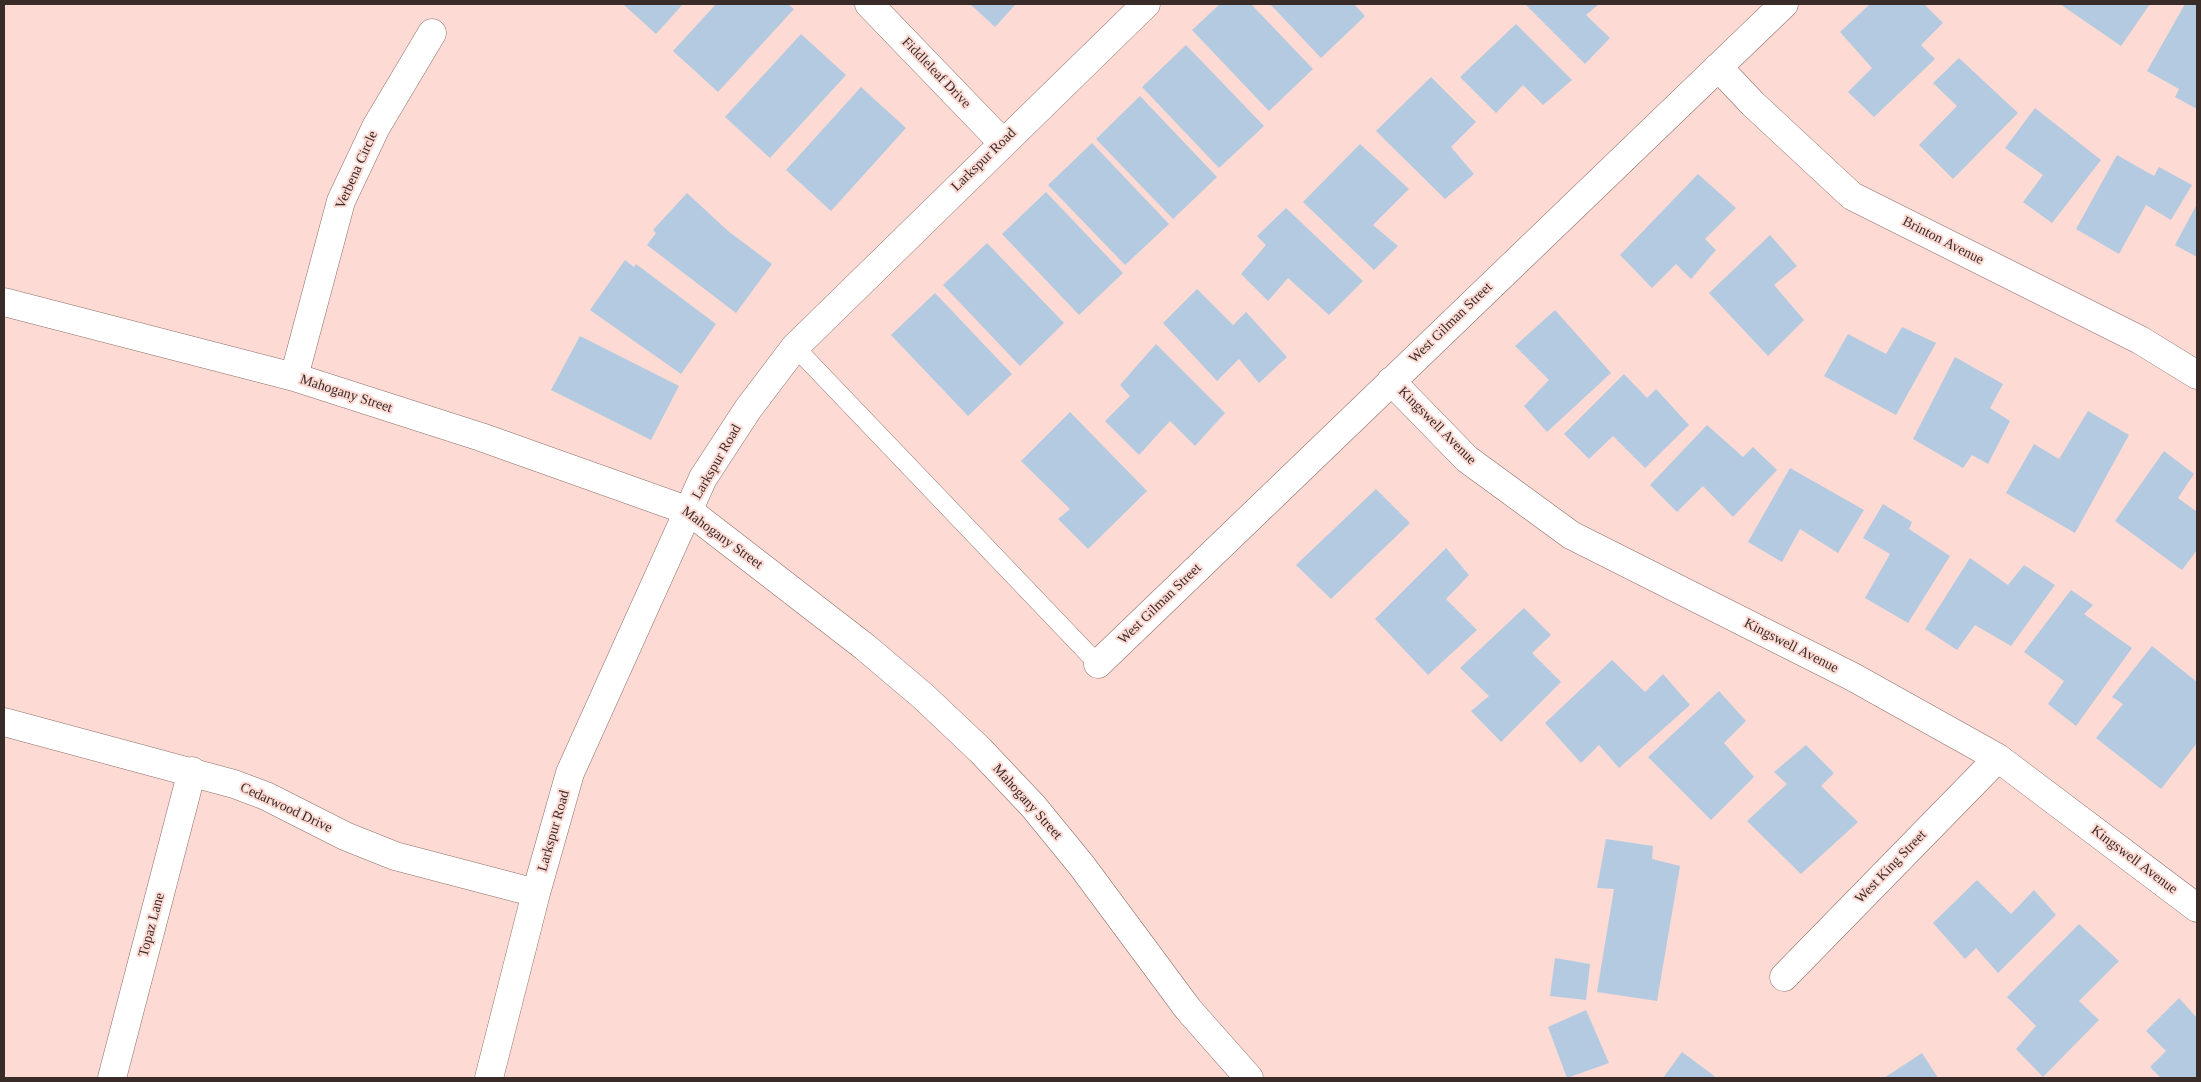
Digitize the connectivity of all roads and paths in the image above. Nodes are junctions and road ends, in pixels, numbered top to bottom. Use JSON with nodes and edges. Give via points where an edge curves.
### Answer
{"nodes":[{"id":1,"x":869,"y":4,"type":"edge"},
{"id":2,"x":1146,"y":4,"type":"edge"},
{"id":3,"x":1784,"y":4,"type":"edge"},
{"id":4,"x":432,"y":33,"type":"dead end"},
{"id":5,"x":1718,"y":67,"type":"junction"},
{"id":6,"x":1002,"y":142,"type":"junction"},
{"id":7,"x":4,"y":302,"type":"edge"},
{"id":8,"x":795,"y":347,"type":"junction"},
{"id":9,"x":2197,"y":375,"type":"edge"},
{"id":10,"x":294,"y":378,"type":"junction"},
{"id":11,"x":1391,"y":381,"type":"junction"},
{"id":12,"x":689,"y":510,"type":"junction"},
{"id":13,"x":1098,"y":664,"type":"joint"},
{"id":14,"x":4,"y":722,"type":"edge"},
{"id":15,"x":1998,"y":758,"type":"junction"},
{"id":16,"x":192,"y":772,"type":"junction"},
{"id":17,"x":536,"y":893,"type":"junction"},
{"id":18,"x":2197,"y":908,"type":"edge"},
{"id":19,"x":1784,"y":977,"type":"dead end"},
{"id":20,"x":112,"y":1078,"type":"edge"},
{"id":21,"x":489,"y":1078,"type":"edge"},
{"id":22,"x":1249,"y":1078,"type":"edge"}],
"edges":[{"from":1,"to":6,"type":"street","name":"Fiddleleaf Drive"},
{"from":2,"to":6,"type":"street","name":"Larkspur Road"},
{"from":3,"to":5,"type":"street","name":"West Gilman Street"},
{"from":4,"to":10,"type":"street","name":"Verbena Circle","via":[[376,128],[341,200]]},
{"from":5,"to":9,"type":"street","name":"Brinton Avenue","via":[[1852,196],[2140,340]]},
{"from":5,"to":11,"type":"street","name":"West Gilman Street"},
{"from":6,"to":8,"type":"street","name":"Larkspur Road"},
{"from":7,"to":10,"type":"street","name":"Mahogany Street"},
{"from":8,"to":12,"type":"street","name":"Larkspur Road","via":[[703,478]]},
{"from":8,"to":13,"type":"lane"},
{"from":10,"to":12,"type":"street","name":"Mahogany Street","via":[[481,437]]},
{"from":11,"to":13,"type":"street","name":"West Gilman Street"},
{"from":11,"to":15,"type":"street","name":"Kingswell Avenue","via":[[1467,459],[1572,535],[1853,677]]},
{"from":12,"to":17,"type":"street","name":"Larkspur Road","via":[[570,773]]},
{"from":12,"to":22,"type":"street","name":"Mahogany Street","via":[[865,647],[980,750],[1076,858],[1188,1009]]},
{"from":14,"to":16,"type":"street","name":"Cedarwood Drive"},
{"from":15,"to":18,"type":"street","name":"Kingswell Avenue"},
{"from":15,"to":19,"type":"street","name":"West King Street"},
{"from":16,"to":17,"type":"street","name":"Cedarwood Drive","via":[[266,796],[345,836],[395,856]]},
{"from":16,"to":20,"type":"street","name":"Topaz Lane"},
{"from":17,"to":21,"type":"street","name":"Larkspur Road"}]}
